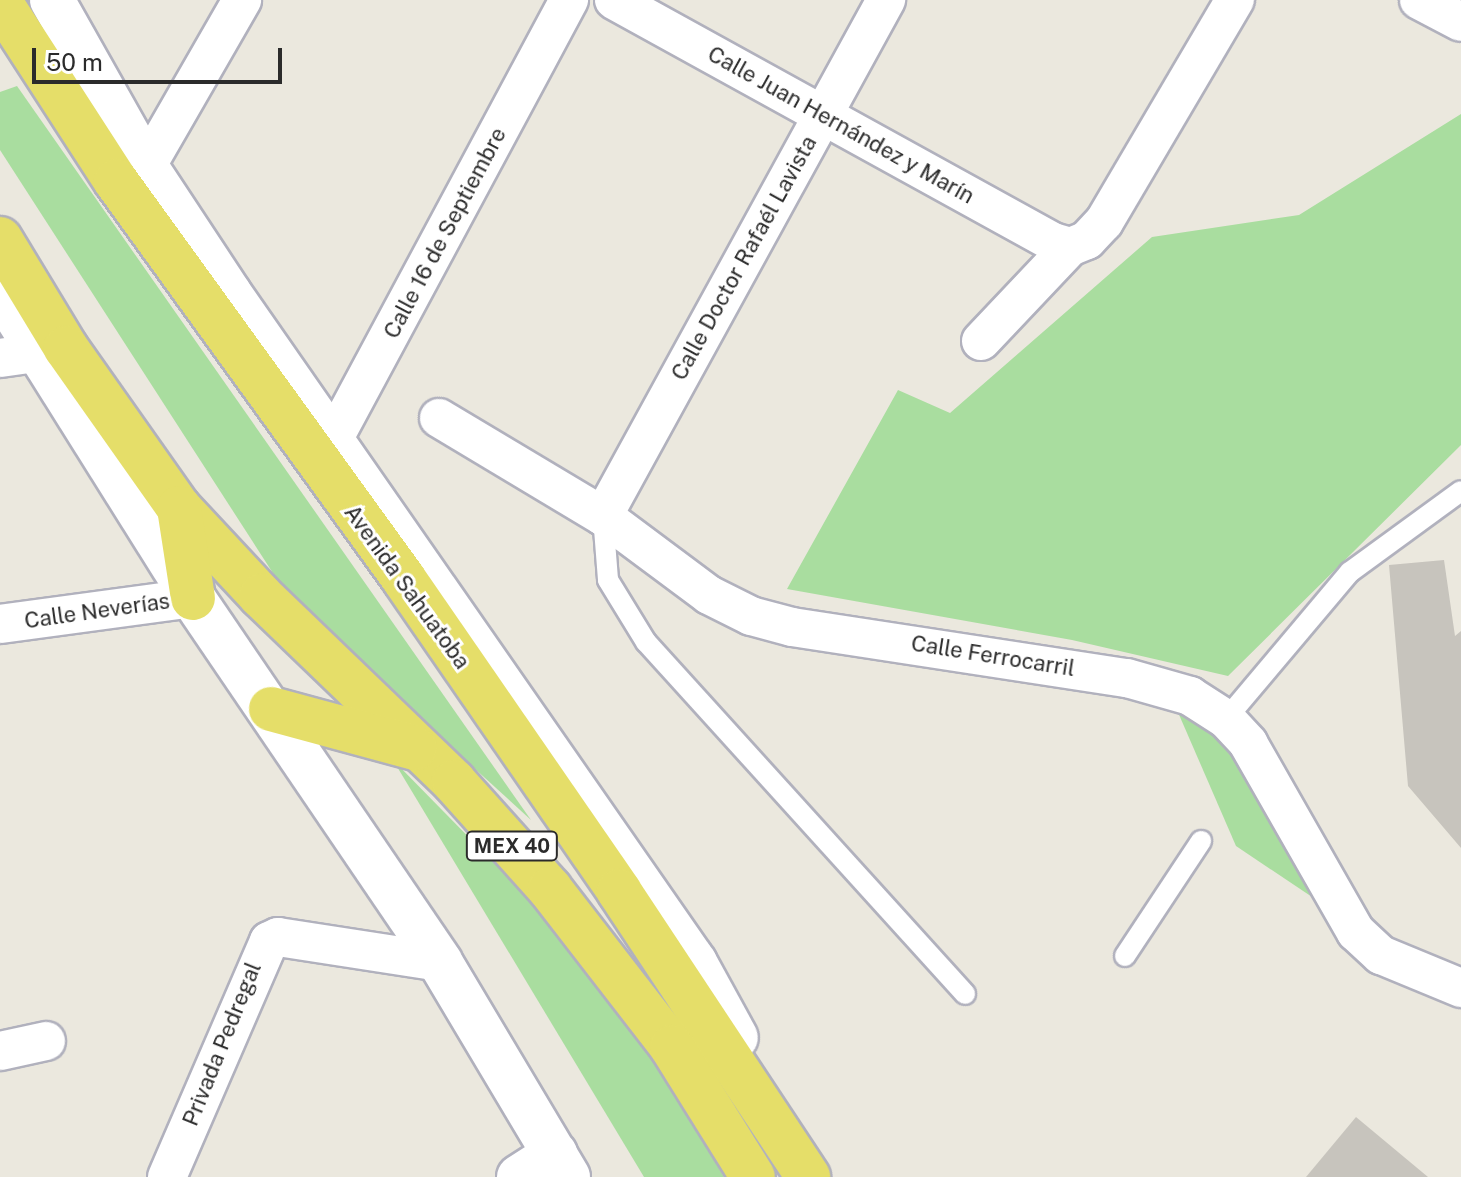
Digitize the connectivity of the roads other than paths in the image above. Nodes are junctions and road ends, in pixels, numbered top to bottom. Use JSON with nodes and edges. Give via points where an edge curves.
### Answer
{"nodes":[{"id":1,"x":52,"y":0,"type":"edge"},
{"id":2,"x":242,"y":0,"type":"edge"},
{"id":3,"x":569,"y":0,"type":"edge"},
{"id":4,"x":614,"y":0,"type":"edge"},
{"id":5,"x":886,"y":0,"type":"edge"},
{"id":6,"x":1235,"y":0,"type":"edge"},
{"id":7,"x":1419,"y":0,"type":"edge"},
{"id":8,"x":0,"y":2,"type":"edge"},
{"id":9,"x":1461,"y":22,"type":"edge"},
{"id":10,"x":823,"y":113,"type":"junction"},
{"id":11,"x":146,"y":167,"type":"junction"},
{"id":12,"x":0,"y":239,"type":"edge"},
{"id":13,"x":1070,"y":247,"type":"junction"},
{"id":14,"x":0,"y":290,"type":"edge"},
{"id":15,"x":981,"y":341,"type":"dead end"},
{"id":16,"x":35,"y":353,"type":"edge"},
{"id":17,"x":439,"y":418,"type":"dead end"},
{"id":18,"x":327,"y":453,"type":"junction"},
{"id":19,"x":1461,"y":491,"type":"edge"},
{"id":20,"x":179,"y":508,"type":"junction"},
{"id":21,"x":603,"y":516,"type":"junction"},
{"id":22,"x":193,"y":598,"type":"junction"},
{"id":23,"x":0,"y":624,"type":"edge"},
{"id":24,"x":271,"y":709,"type":"junction"},
{"id":25,"x":1226,"y":719,"type":"junction"},
{"id":26,"x":422,"y":751,"type":"junction"},
{"id":27,"x":1201,"y":841,"type":"dead end"},
{"id":28,"x":1125,"y":956,"type":"dead end"},
{"id":29,"x":440,"y":962,"type":"junction"},
{"id":30,"x":1461,"y":988,"type":"edge"},
{"id":31,"x":965,"y":994,"type":"dead end"},
{"id":32,"x":46,"y":1041,"type":"dead end"},
{"id":33,"x":0,"y":1051,"type":"edge"},
{"id":34,"x":562,"y":1166,"type":"edge"},
{"id":35,"x":167,"y":1177,"type":"edge"},
{"id":36,"x":519,"y":1177,"type":"edge"},
{"id":37,"x":753,"y":1177,"type":"edge"},
{"id":38,"x":810,"y":1177,"type":"edge"}],
"edges":[{"from":1,"to":11,"type":"street","name":"Avenida Sahuatoba"},
{"from":2,"to":11,"type":"street"},
{"from":3,"to":18,"type":"street","name":"Calle 16 de Septiembre"},
{"from":4,"to":10,"type":"street","name":"Calle Juan Hernández y Marín"},
{"from":5,"to":10,"type":"street","name":"Calle Doctor Rafaél Lavista"},
{"from":6,"to":13,"type":"street","via":[[1104,222],[1087,240]]},
{"from":7,"to":9,"type":"street"},
{"from":8,"to":18,"type":"main road","name":"Avenida Sahuatoba","number":"MEX 40","via":[[62,102]]},
{"from":10,"to":13,"type":"street","name":"Calle Juan Hernández y Marín"},
{"from":10,"to":21,"type":"street","name":"Calle Doctor Rafaél Lavista"},
{"from":11,"to":18,"type":"street","name":"Avenida Sahuatoba"},
{"from":12,"to":16,"type":"main road","number":"MEX 40"},
{"from":13,"to":15,"type":"street"},
{"from":14,"to":16,"type":"street"},
{"from":16,"to":20,"type":"main road","number":"MEX 40"},
{"from":16,"to":22,"type":"street"},
{"from":17,"to":21,"type":"street","name":"Calle Ferrocarril"},
{"from":18,"to":38,"type":"main road","name":"Avenida Sahuatoba","number":"MEX 40","via":[[404,579]]},
{"from":19,"to":25,"type":"lane","via":[[1350,572]]},
{"from":20,"to":22,"type":"main road"},
{"from":20,"to":26,"type":"main road","number":"MEX 40"},
{"from":21,"to":25,"type":"street","name":"Calle Ferrocarril","via":[[709,595],[751,616],[792,627],[1127,678],[1190,696]]},
{"from":21,"to":31,"type":"lane","via":[[608,580],[646,642]]},
{"from":22,"to":23,"type":"street","name":"Calle Neverías"},
{"from":22,"to":24,"type":"street"},
{"from":24,"to":26,"type":"main road","via":[[314,724],[381,735]]},
{"from":24,"to":29,"type":"street"},
{"from":25,"to":30,"type":"street","name":"Calle Ferrocarril","via":[[1248,743],[1356,932],[1381,955]]},
{"from":26,"to":37,"type":"main road","number":"MEX 40","via":[[550,889],[672,1047]]},
{"from":27,"to":28,"type":"lane"},
{"from":29,"to":34,"type":"street"},
{"from":29,"to":35,"type":"street","name":"Privada Pedregal","via":[[278,937],[269,941]]},
{"from":32,"to":33,"type":"street"},
{"from":34,"to":36,"type":"street"}]}
